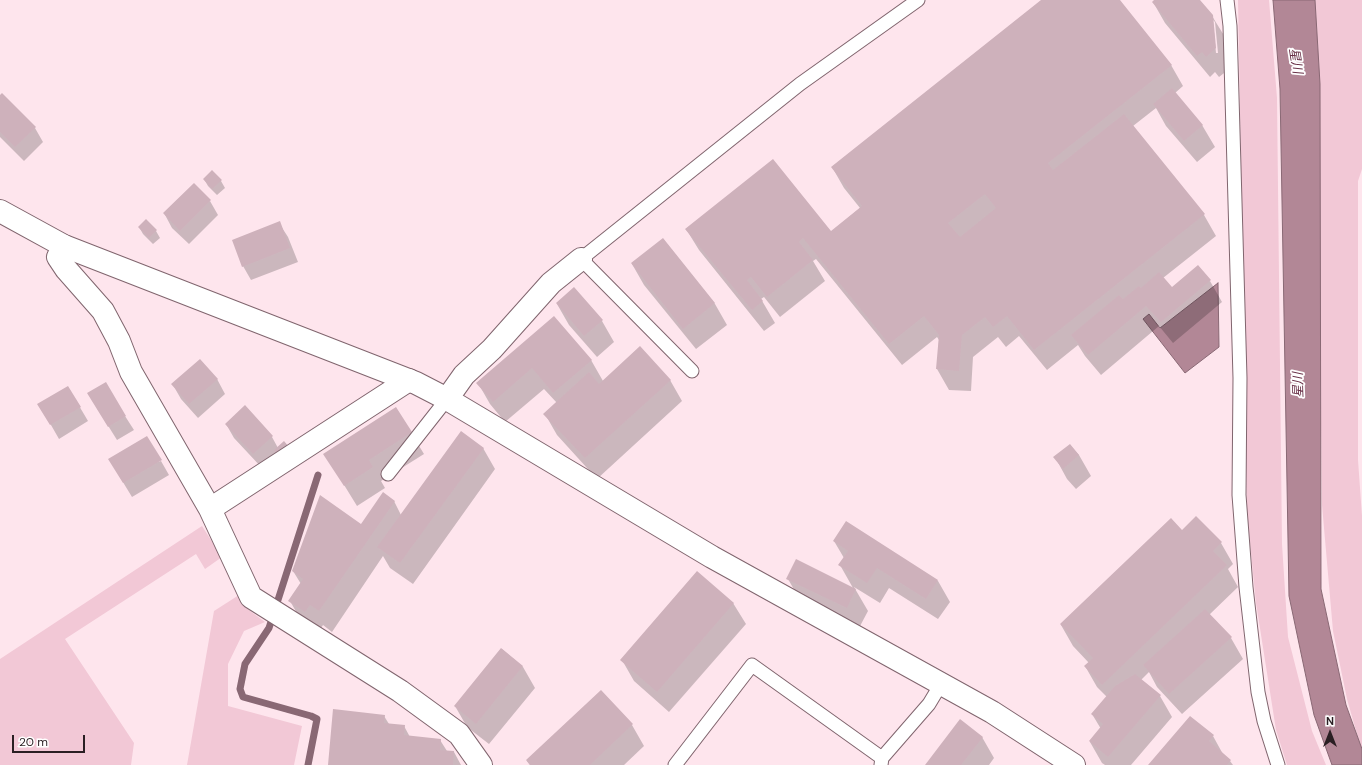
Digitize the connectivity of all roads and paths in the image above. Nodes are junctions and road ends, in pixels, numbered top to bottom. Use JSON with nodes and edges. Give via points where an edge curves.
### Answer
{"nodes":[{"id":1,"x":918,"y":0,"type":"edge"},
{"id":2,"x":1227,"y":0,"type":"edge"},
{"id":3,"x":0,"y":210,"type":"edge"},
{"id":4,"x":64,"y":246,"type":"junction"},
{"id":5,"x":581,"y":259,"type":"junction"},
{"id":6,"x":692,"y":371,"type":"dead end"},
{"id":7,"x":409,"y":380,"type":"junction"},
{"id":8,"x":447,"y":399,"type":"junction"},
{"id":9,"x":388,"y":474,"type":"dead end"},
{"id":10,"x":210,"y":509,"type":"junction"},
{"id":11,"x":941,"y":684,"type":"junction"},
{"id":12,"x":882,"y":761,"type":"edge"},
{"id":13,"x":481,"y":765,"type":"edge"},
{"id":14,"x":675,"y":765,"type":"edge"},
{"id":15,"x":1074,"y":765,"type":"edge"},
{"id":16,"x":1278,"y":765,"type":"edge"}],
"edges":[{"from":1,"to":5,"type":"lane","via":[[800,84]]},
{"from":2,"to":16,"type":"lane","via":[[1230,26],[1240,363],[1240,495],[1246,587],[1258,692]]},
{"from":3,"to":4,"type":"street"},
{"from":4,"to":7,"type":"street"},
{"from":4,"to":10,"type":"street","via":[[58,257],[103,311],[119,341],[130,372]]},
{"from":5,"to":6,"type":"lane"},
{"from":5,"to":8,"type":"street","via":[[551,283],[492,349],[464,375]]},
{"from":7,"to":8,"type":"street"},
{"from":7,"to":10,"type":"street"},
{"from":8,"to":9,"type":"lane"},
{"from":8,"to":11,"type":"street","via":[[712,557]]},
{"from":10,"to":13,"type":"street","via":[[251,596],[400,691],[459,734]]},
{"from":11,"to":12,"type":"lane","via":[[929,704]]},
{"from":11,"to":15,"type":"street","via":[[992,712]]},
{"from":12,"to":14,"type":"lane","via":[[752,665]]}]}
